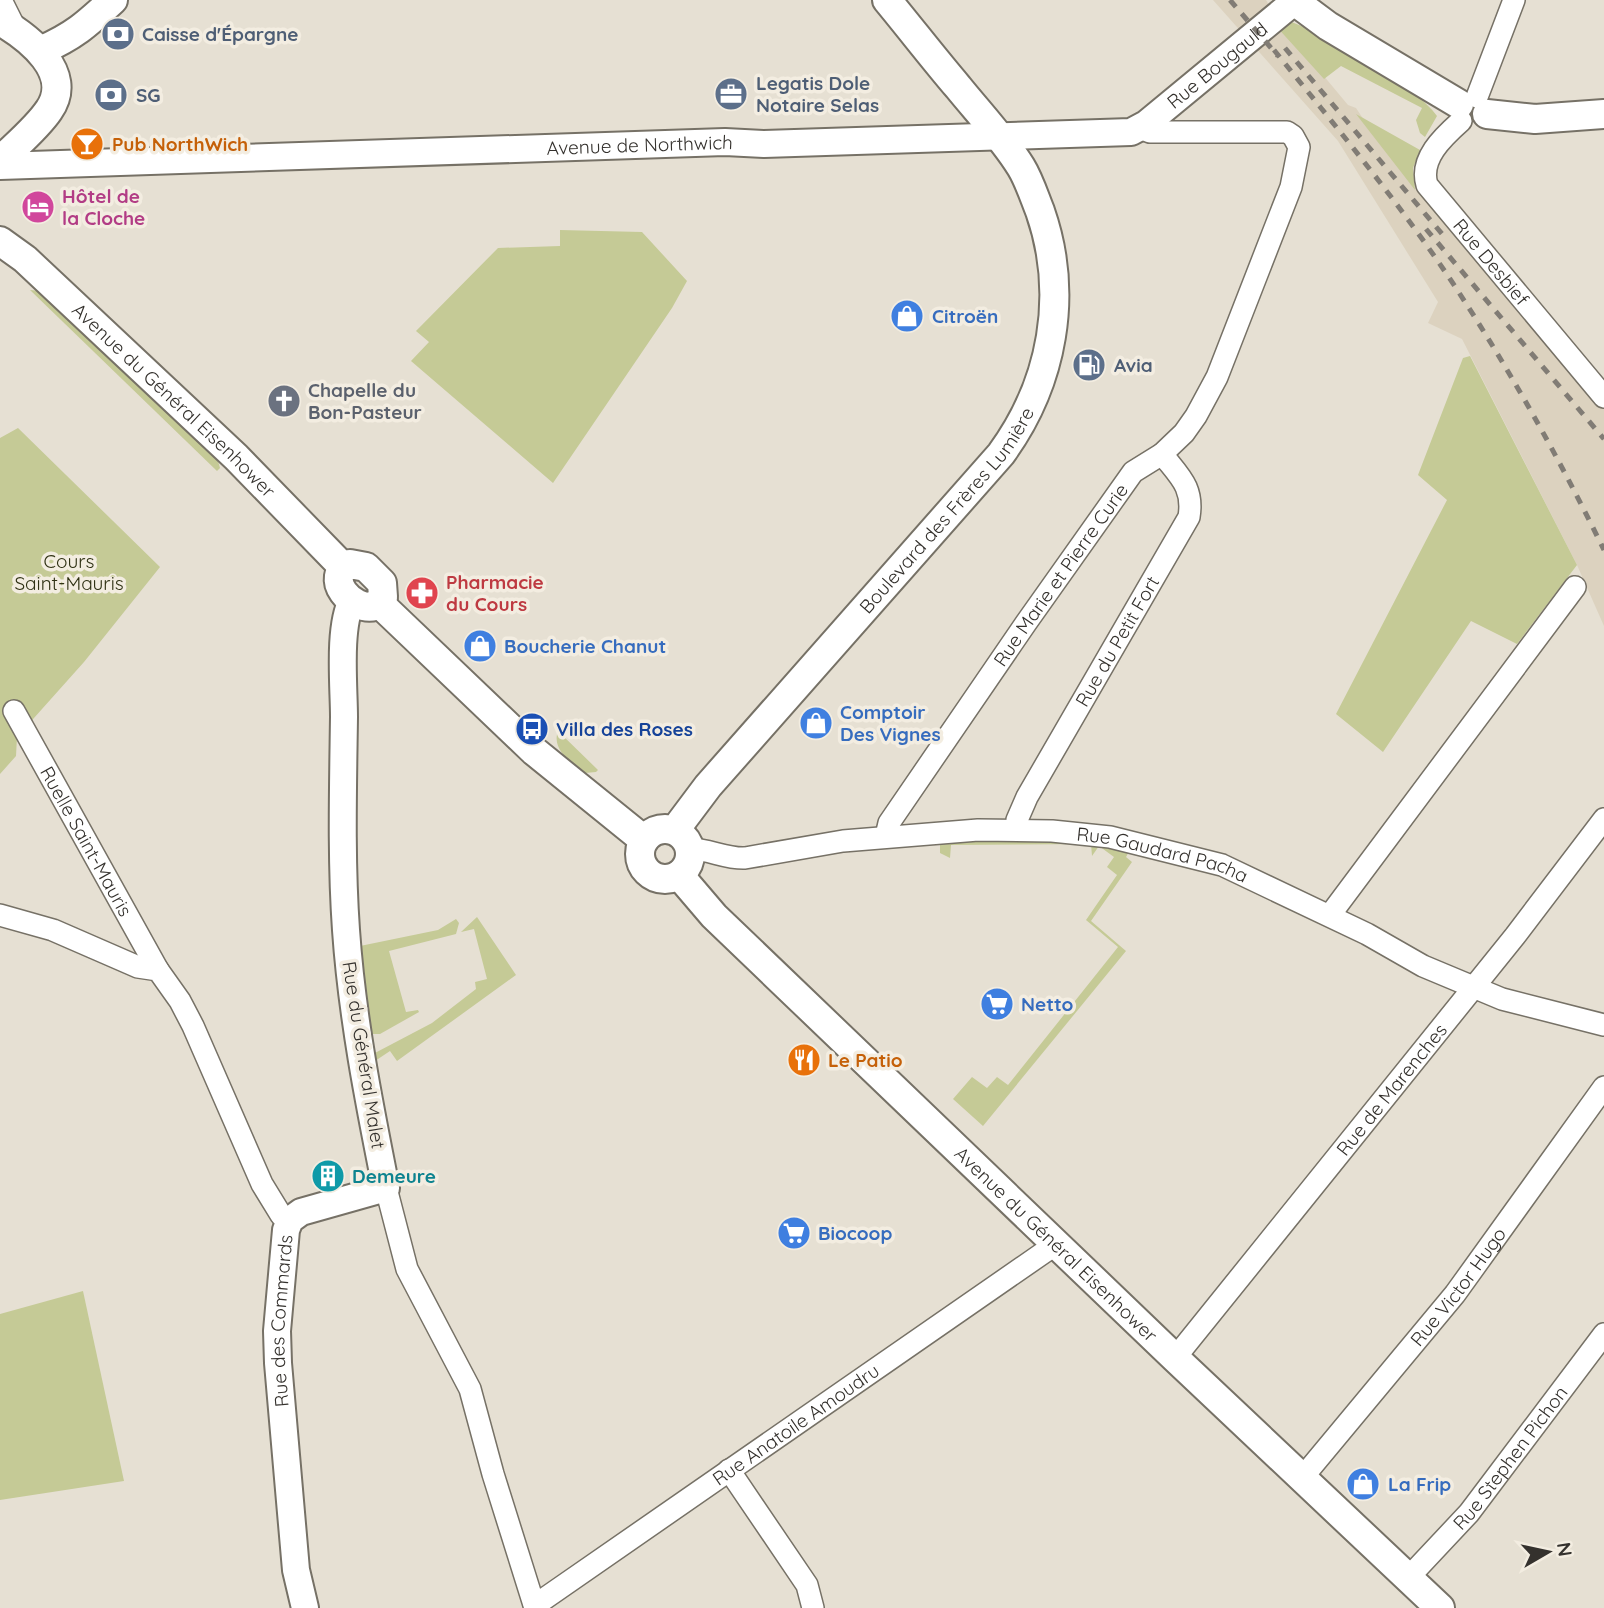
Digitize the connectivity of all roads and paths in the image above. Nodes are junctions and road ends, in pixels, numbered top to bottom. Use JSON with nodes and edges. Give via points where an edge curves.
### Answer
{"nodes":[{"id":1,"x":1,"y":0,"type":"edge"},
{"id":2,"x":113,"y":0,"type":"edge"},
{"id":3,"x":1514,"y":0,"type":"edge"},
{"id":4,"x":1294,"y":1,"type":"edge"},
{"id":5,"x":895,"y":10,"type":"edge"},
{"id":6,"x":8,"y":26,"type":"edge"},
{"id":7,"x":40,"y":51,"type":"junction"},
{"id":8,"x":1471,"y":109,"type":"junction"},
{"id":9,"x":1604,"y":114,"type":"edge"},
{"id":10,"x":1140,"y":128,"type":"junction"},
{"id":11,"x":1281,"y":131,"type":"joint"},
{"id":12,"x":999,"y":136,"type":"junction"},
{"id":13,"x":0,"y":164,"type":"edge"},
{"id":14,"x":0,"y":241,"type":"edge"},
{"id":15,"x":1604,"y":397,"type":"edge"},
{"id":16,"x":1162,"y":454,"type":"junction"},
{"id":17,"x":1575,"y":587,"type":"dead end"},
{"id":18,"x":365,"y":602,"type":"junction"},
{"id":19,"x":15,"y":711,"type":"dead end"},
{"id":20,"x":1604,"y":819,"type":"edge"},
{"id":21,"x":1017,"y":830,"type":"junction"},
{"id":22,"x":886,"y":836,"type":"junction"},
{"id":23,"x":644,"y":840,"type":"junction"},
{"id":24,"x":683,"y":840,"type":"junction"},
{"id":25,"x":680,"y":875,"type":"junction"},
{"id":26,"x":0,"y":915,"type":"edge"},
{"id":27,"x":1330,"y":915,"type":"junction"},
{"id":28,"x":158,"y":970,"type":"junction"},
{"id":29,"x":1472,"y":987,"type":"junction"},
{"id":30,"x":1604,"y":1025,"type":"edge"},
{"id":31,"x":1604,"y":1087,"type":"edge"},
{"id":32,"x":386,"y":1188,"type":"junction"},
{"id":33,"x":290,"y":1220,"type":"junction"},
{"id":34,"x":1056,"y":1244,"type":"junction"},
{"id":35,"x":1604,"y":1334,"type":"edge"},
{"id":36,"x":1175,"y":1358,"type":"junction"},
{"id":37,"x":729,"y":1470,"type":"junction"},
{"id":38,"x":1302,"y":1478,"type":"junction"},
{"id":39,"x":1408,"y":1578,"type":"junction"},
{"id":40,"x":535,"y":1606,"type":"edge"},
{"id":41,"x":305,"y":1608,"type":"edge"},
{"id":42,"x":813,"y":1608,"type":"edge"},
{"id":43,"x":1440,"y":1608,"type":"edge"}],
"edges":[{"from":1,"to":6,"type":"street"},
{"from":2,"to":7,"type":"main road","via":[[81,29]]},
{"from":3,"to":8,"type":"street","name":"Rue Desbief"},
{"from":4,"to":8,"type":"main road","via":[[1328,26]]},
{"from":4,"to":10,"type":"street","name":"Rue Bougauld"},
{"from":5,"to":12,"type":"main road","name":"Boulevard des Frères Lumière"},
{"from":6,"to":7,"type":"main road"},
{"from":7,"to":13,"type":"main road","via":[[54,76],[50,109]]},
{"from":8,"to":9,"type":"main road","via":[[1535,119]]},
{"from":8,"to":15,"type":"street","name":"Rue Desbief","via":[[1429,159],[1424,174],[1427,185]]},
{"from":10,"to":11,"type":"street","name":"Avenue de Northwich","via":[[1150,132]]},
{"from":10,"to":12,"type":"street","name":"Avenue de Northwich","via":[[1118,133]]},
{"from":11,"to":16,"type":"street","name":"Rue Marie et Pierre Curie","via":[[1293,136],[1299,147],[1291,187],[1217,377],[1184,433]]},
{"from":12,"to":13,"type":"street","name":"Avenue de Northwich"},
{"from":12,"to":24,"type":"main road","name":"Boulevard des Frères Lumière","via":[[1026,176],[1052,259],[1052,336],[1030,409],[1001,454],[708,786],[681,822]]},
{"from":14,"to":18,"type":"main road","name":"Avenue du Général Eisenhower","via":[[25,259],[236,457],[343,567],[338,582],[341,590]]},
{"from":16,"to":21,"type":"street","name":"Rue du Petit Fort","via":[[1190,492],[1189,517],[1027,797]]},
{"from":16,"to":22,"type":"street","name":"Rue Marie et Pierre Curie","via":[[1133,472],[1097,521],[889,823]]},
{"from":17,"to":27,"type":"street"},
{"from":18,"to":23,"type":"main road","name":"Avenue du Général Eisenhower","via":[[534,751]]},
{"from":18,"to":32,"type":"street","name":"Rue du Général Malet","via":[[345,624],[343,851],[351,987]]},
{"from":19,"to":28,"type":"street","name":"Ruelle Saint-Mauris"},
{"from":20,"to":29,"type":"street","name":"Rue de Marenches"},
{"from":21,"to":22,"type":"street","name":"Rue Gaudard Pacha"},
{"from":21,"to":27,"type":"street","name":"Rue Gaudard Pacha","via":[[1110,837],[1222,865]]},
{"from":22,"to":24,"type":"street","name":"Rue Gaudard Pacha","via":[[745,859]]},
{"from":23,"to":24,"type":"main road","via":[[662,828]]},
{"from":23,"to":25,"type":"main road","via":[[640,856],[647,872],[663,879]]},
{"from":24,"to":25,"type":"main road","via":[[689,863]]},
{"from":25,"to":34,"type":"main road","name":"Avenue du Général Eisenhower","via":[[714,916]]},
{"from":26,"to":28,"type":"street","via":[[53,930],[138,967]]},
{"from":27,"to":29,"type":"street","name":"Rue Gaudard Pacha","via":[[1423,967]]},
{"from":28,"to":33,"type":"street","name":"Ruelle Saint-Mauris","via":[[193,1026],[262,1184],[281,1216]]},
{"from":29,"to":30,"type":"street","name":"Rue Gaudard Pacha"},
{"from":29,"to":36,"type":"street","name":"Rue de Marenches"},
{"from":31,"to":38,"type":"street","name":"Rue Victor Hugo","via":[[1455,1294]]},
{"from":32,"to":33,"type":"street","name":"Rue des Commards","via":[[310,1209]]},
{"from":32,"to":40,"type":"street","name":"Rue du Général Malet","via":[[407,1269],[470,1389]]},
{"from":33,"to":41,"type":"street","name":"Rue des Commards","via":[[283,1256],[278,1363],[296,1570]]},
{"from":34,"to":36,"type":"main road","name":"Avenue du Général Eisenhower"},
{"from":34,"to":37,"type":"street","name":"Rue Anatoile Amoudru"},
{"from":35,"to":39,"type":"street","name":"Rue Stephen Pichon","via":[[1469,1513]]},
{"from":36,"to":38,"type":"main road","name":"Avenue du Général Eisenhower"},
{"from":37,"to":40,"type":"street","name":"Rue Anatoile Amoudru"},
{"from":37,"to":42,"type":"street","via":[[807,1585]]},
{"from":38,"to":39,"type":"main road","name":"Avenue du Général Eisenhower"},
{"from":39,"to":43,"type":"main road","name":"Avenue du Général Eisenhower"}]}
